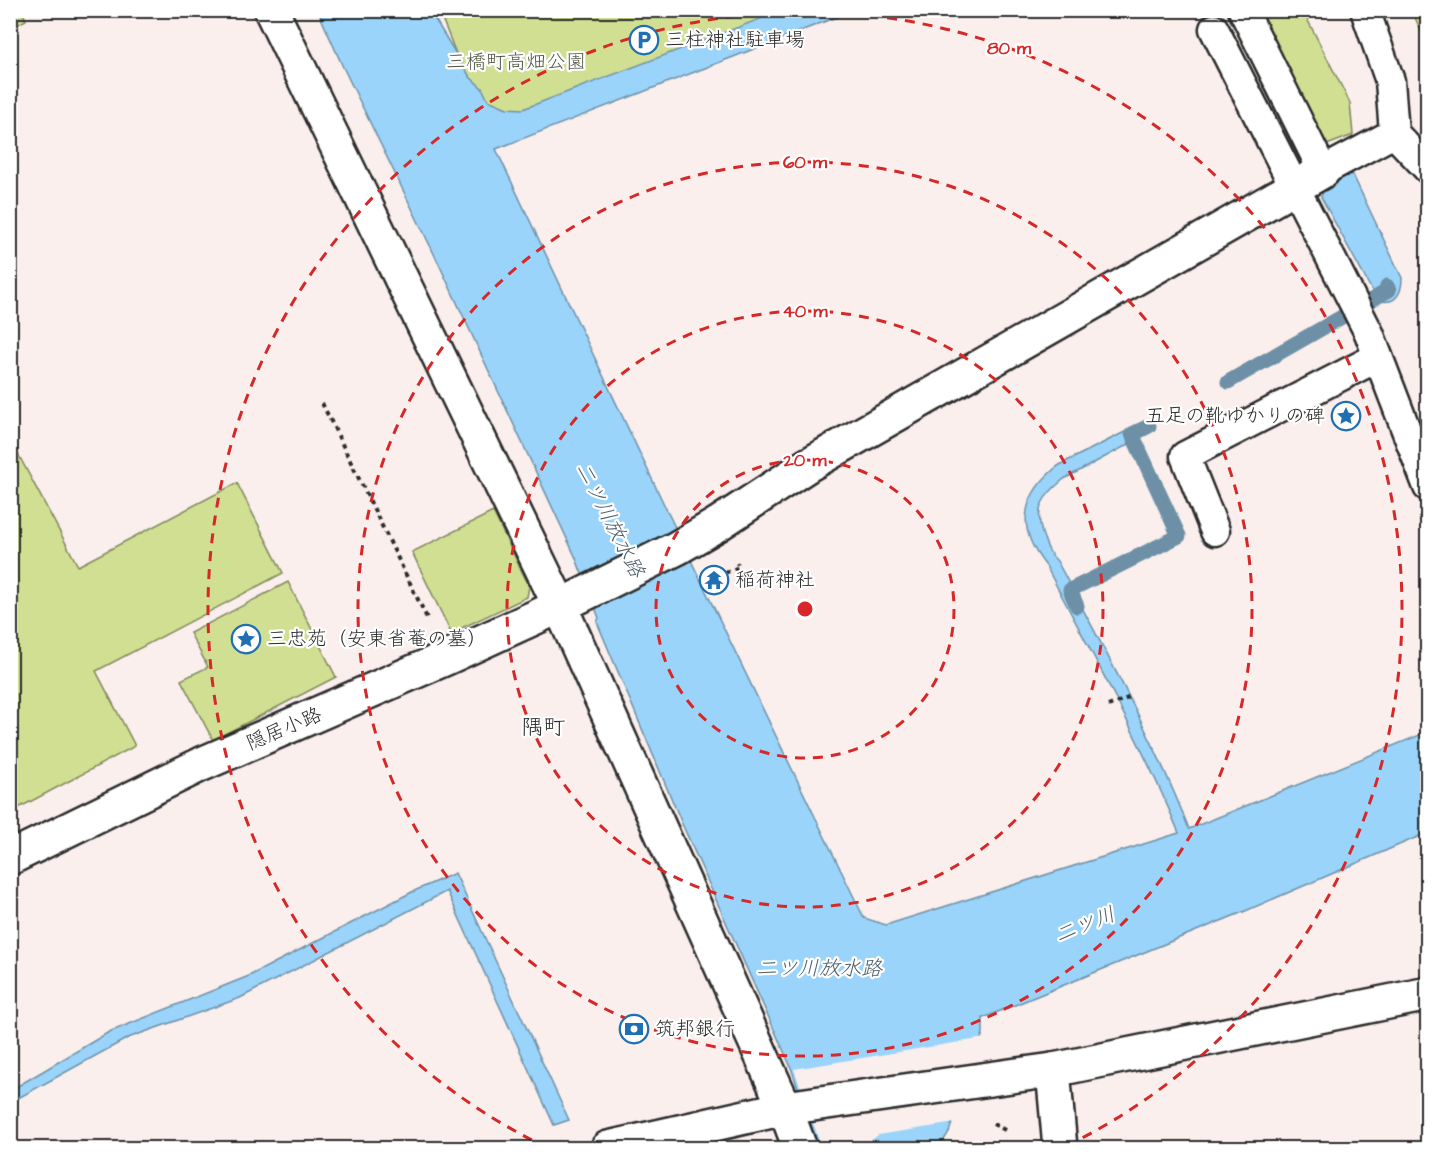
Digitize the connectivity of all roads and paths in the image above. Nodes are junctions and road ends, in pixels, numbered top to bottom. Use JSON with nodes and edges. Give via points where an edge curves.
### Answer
{"nodes":[{"id":1,"x":271,"y":10,"type":"edge"},
{"id":2,"x":1243,"y":10,"type":"edge"},
{"id":3,"x":1365,"y":10,"type":"edge"},
{"id":4,"x":1214,"y":29,"type":"dead end"},
{"id":5,"x":1394,"y":133,"type":"junction"},
{"id":6,"x":1428,"y":169,"type":"edge"},
{"id":7,"x":1323,"y":171,"type":"junction"},
{"id":8,"x":1295,"y":187,"type":"junction"},
{"id":9,"x":1373,"y":345,"type":"junction"},
{"id":10,"x":322,"y":403,"type":"dead end"},
{"id":11,"x":1428,"y":488,"type":"edge"},
{"id":12,"x":1215,"y":531,"type":"dead end"},
{"id":13,"x":572,"y":600,"type":"junction"},
{"id":14,"x":446,"y":658,"type":"junction"},
{"id":15,"x":1133,"y":696,"type":"dead end"},
{"id":16,"x":1108,"y":706,"type":"dead end"},
{"id":17,"x":10,"y":858,"type":"edge"},
{"id":18,"x":1428,"y":994,"type":"edge"},
{"id":19,"x":1053,"y":1070,"type":"junction"},
{"id":20,"x":796,"y":1106,"type":"junction"},
{"id":21,"x":608,"y":1149,"type":"edge"},
{"id":22,"x":800,"y":1149,"type":"edge"},
{"id":23,"x":1060,"y":1149,"type":"edge"}],
"edges":[{"from":1,"to":13,"type":"street"},
{"from":2,"to":7,"type":"lane"},
{"from":3,"to":5,"type":"lane","via":[[1390,81]]},
{"from":4,"to":8,"type":"lane"},
{"from":5,"to":6,"type":"lane"},
{"from":5,"to":7,"type":"lane"},
{"from":7,"to":8,"type":"street","name":"隠居小路"},
{"from":8,"to":9,"type":"lane"},
{"from":8,"to":13,"type":"street","name":"隠居小路","via":[[808,465],[677,548]]},
{"from":9,"to":11,"type":"lane"},
{"from":9,"to":12,"type":"lane","via":[[1185,456]]},
{"from":10,"to":14,"type":"path"},
{"from":13,"to":14,"type":"street","name":"隠居小路"},
{"from":13,"to":20,"type":"street"},
{"from":14,"to":17,"type":"street","name":"隠居小路","via":[[202,764]]},
{"from":15,"to":16,"type":"path"},
{"from":18,"to":19,"type":"street"},
{"from":19,"to":20,"type":"street"},
{"from":19,"to":23,"type":"street"},
{"from":20,"to":21,"type":"street"},
{"from":20,"to":22,"type":"street"}]}
